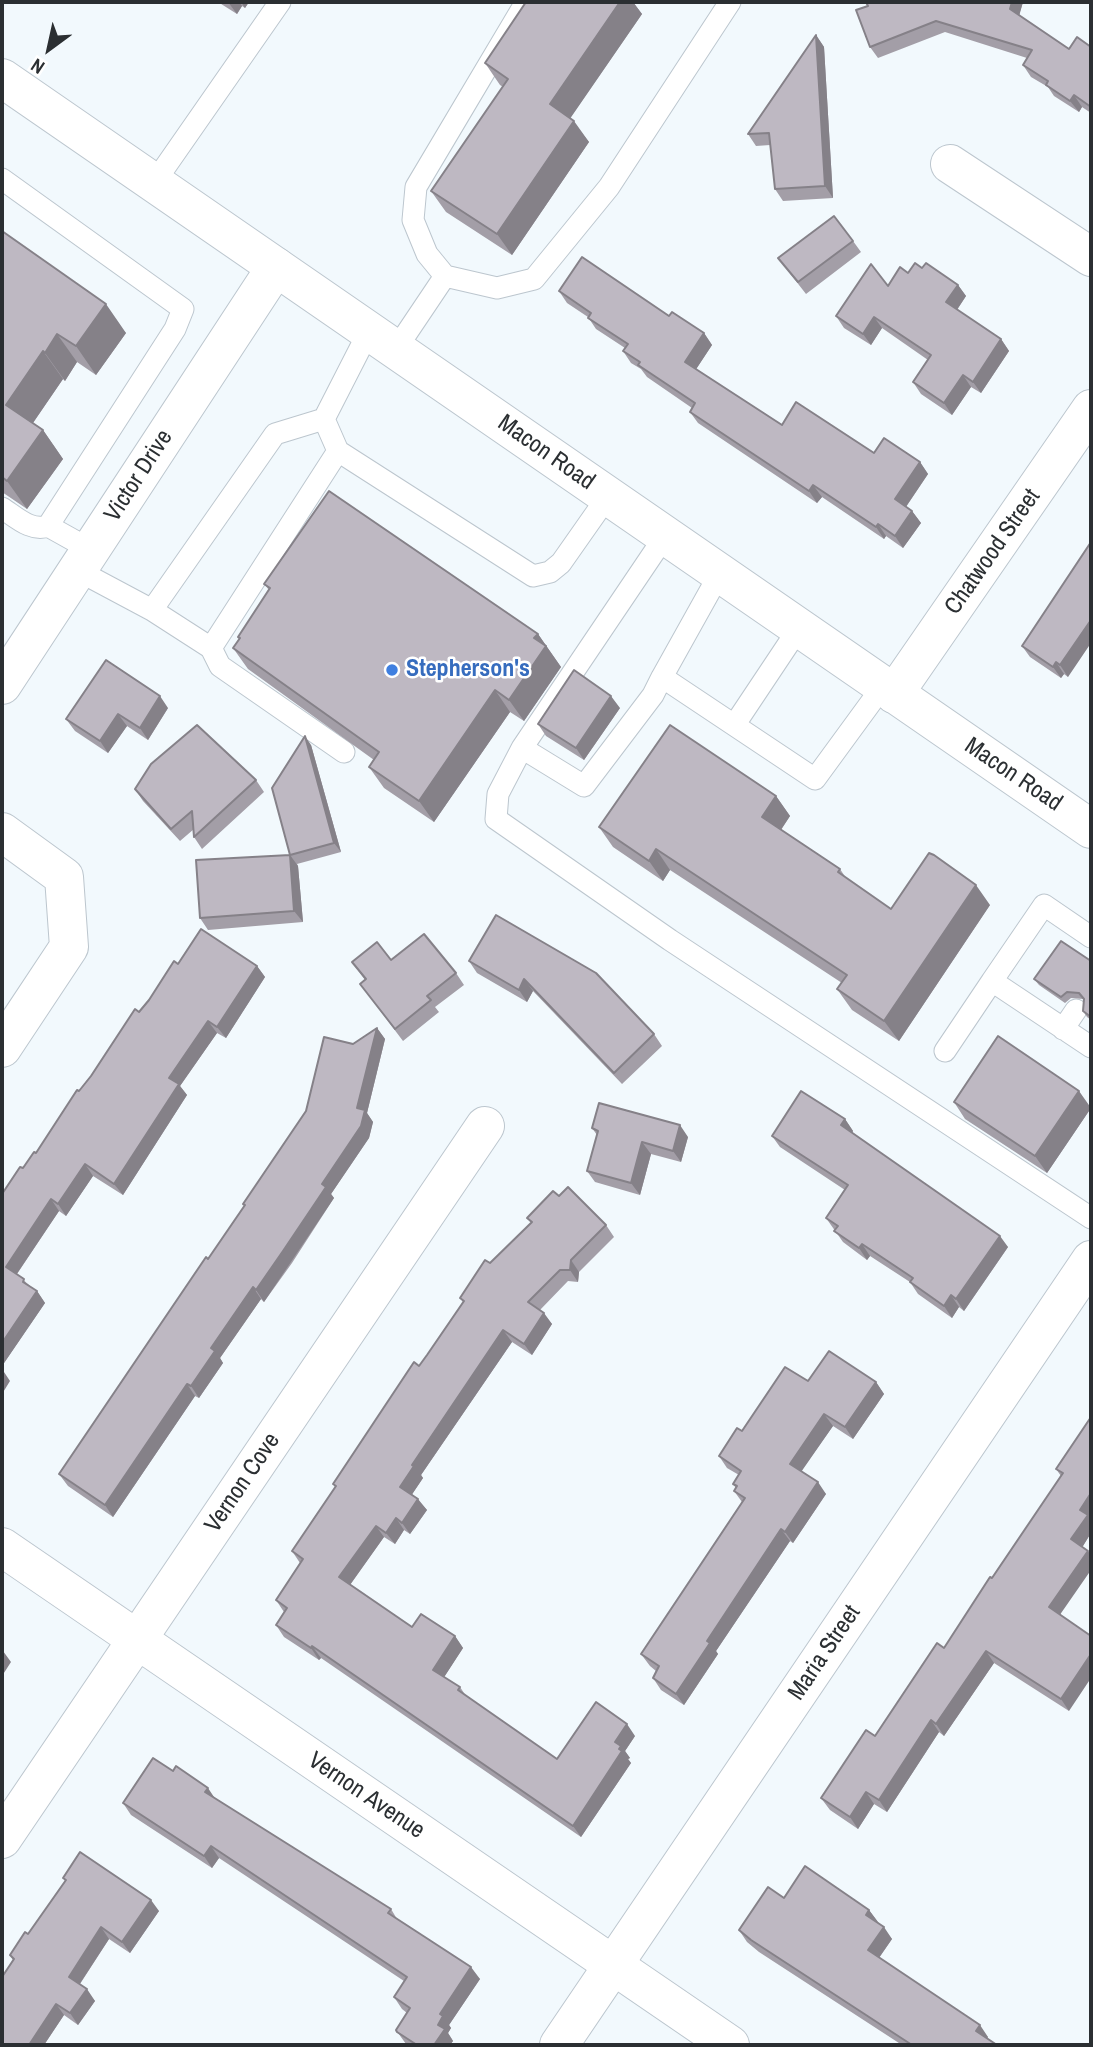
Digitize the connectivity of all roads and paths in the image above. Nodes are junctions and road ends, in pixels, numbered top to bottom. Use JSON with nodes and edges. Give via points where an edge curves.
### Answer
{"nodes":[{"id":1,"x":280,"y":2,"type":"edge"},
{"id":2,"x":526,"y":2,"type":"edge"},
{"id":3,"x":730,"y":2,"type":"edge"},
{"id":4,"x":2,"y":78,"type":"edge"},
{"id":5,"x":950,"y":164,"type":"dead end"},
{"id":6,"x":2,"y":179,"type":"edge"},
{"id":7,"x":154,"y":183,"type":"junction"},
{"id":8,"x":1091,"y":257,"type":"edge"},
{"id":9,"x":276,"y":267,"type":"junction"},
{"id":10,"x":445,"y":276,"type":"junction"},
{"id":11,"x":382,"y":340,"type":"junction"},
{"id":12,"x":1091,"y":409,"type":"edge"},
{"id":13,"x":324,"y":419,"type":"junction"},
{"id":14,"x":338,"y":451,"type":"junction"},
{"id":15,"x":608,"y":496,"type":"junction"},
{"id":16,"x":2,"y":508,"type":"edge"},
{"id":17,"x":48,"y":526,"type":"junction"},
{"id":18,"x":665,"y":536,"type":"junction"},
{"id":19,"x":84,"y":560,"type":"junction"},
{"id":20,"x":720,"y":573,"type":"junction"},
{"id":21,"x":152,"y":610,"type":"junction"},
{"id":22,"x":799,"y":628,"type":"junction"},
{"id":23,"x":211,"y":648,"type":"junction"},
{"id":24,"x":662,"y":677,"type":"junction"},
{"id":25,"x":2,"y":685,"type":"edge"},
{"id":26,"x":889,"y":690,"type":"junction"},
{"id":27,"x":735,"y":724,"type":"junction"},
{"id":28,"x":522,"y":748,"type":"junction"},
{"id":29,"x":344,"y":752,"type":"edge"},
{"id":30,"x":1091,"y":829,"type":"edge"},
{"id":31,"x":2,"y":832,"type":"edge"},
{"id":32,"x":1090,"y":935,"type":"edge"},
{"id":33,"x":992,"y":981,"type":"junction"},
{"id":34,"x":1076,"y":1010,"type":"dead end"},
{"id":35,"x":1063,"y":1029,"type":"junction"},
{"id":36,"x":1091,"y":1047,"type":"edge"},
{"id":37,"x":2,"y":1048,"type":"edge"},
{"id":38,"x":946,"y":1051,"type":"dead end"},
{"id":39,"x":485,"y":1126,"type":"dead end"},
{"id":40,"x":1091,"y":1218,"type":"edge"},
{"id":41,"x":1091,"y":1260,"type":"edge"},
{"id":42,"x":2,"y":1547,"type":"edge"},
{"id":43,"x":137,"y":1639,"type":"junction"},
{"id":44,"x":2,"y":1839,"type":"edge"},
{"id":45,"x":614,"y":1965,"type":"junction"},
{"id":46,"x":558,"y":2045,"type":"edge"},
{"id":47,"x":730,"y":2045,"type":"edge"}],
"edges":[{"from":1,"to":7,"type":"lane"},
{"from":2,"to":10,"type":"lane","via":[[416,187],[413,220],[427,254]]},
{"from":3,"to":10,"type":"lane","via":[[608,187],[534,279],[497,288]]},
{"from":4,"to":7,"type":"street","name":"Macon Road"},
{"from":5,"to":8,"type":"street"},
{"from":6,"to":17,"type":"lane","via":[[183,309],[175,329]]},
{"from":7,"to":9,"type":"street","name":"Macon Road"},
{"from":9,"to":11,"type":"street","name":"Macon Road"},
{"from":9,"to":19,"type":"street","name":"Victor Drive"},
{"from":10,"to":11,"type":"lane"},
{"from":11,"to":13,"type":"lane"},
{"from":11,"to":15,"type":"street","name":"Macon Road"},
{"from":12,"to":26,"type":"street","name":"Chatwood Street"},
{"from":13,"to":14,"type":"lane"},
{"from":13,"to":21,"type":"lane","via":[[275,434]]},
{"from":14,"to":15,"type":"lane","via":[[533,576],[561,564]]},
{"from":14,"to":23,"type":"lane"},
{"from":15,"to":18,"type":"street","name":"Macon Road"},
{"from":16,"to":17,"type":"lane","via":[[31,527]]},
{"from":17,"to":19,"type":"lane"},
{"from":18,"to":20,"type":"street","name":"Macon Road"},
{"from":18,"to":28,"type":"lane"},
{"from":19,"to":21,"type":"lane"},
{"from":19,"to":25,"type":"street","name":"Victor Drive"},
{"from":20,"to":22,"type":"street","name":"Macon Road"},
{"from":20,"to":24,"type":"lane"},
{"from":21,"to":23,"type":"lane"},
{"from":22,"to":26,"type":"street","name":"Macon Road"},
{"from":22,"to":27,"type":"lane"},
{"from":23,"to":29,"type":"lane","via":[[220,666]]},
{"from":24,"to":27,"type":"lane"},
{"from":24,"to":28,"type":"lane","via":[[584,786]]},
{"from":26,"to":27,"type":"lane","via":[[815,779]]},
{"from":26,"to":30,"type":"street","name":"Macon Road"},
{"from":28,"to":40,"type":"lane","via":[[498,794],[496,819],[670,940]]},
{"from":31,"to":37,"type":"street","via":[[64,877],[69,947]]},
{"from":32,"to":33,"type":"lane","via":[[1044,905]]},
{"from":33,"to":35,"type":"lane"},
{"from":33,"to":38,"type":"lane"},
{"from":34,"to":35,"type":"lane"},
{"from":35,"to":36,"type":"lane"},
{"from":39,"to":43,"type":"street","name":"Vernon Cove"},
{"from":41,"to":45,"type":"street","name":"Maria Street"},
{"from":42,"to":43,"type":"street","name":"Vernon Avenue"},
{"from":43,"to":44,"type":"street","name":"Vernon Cove"},
{"from":43,"to":45,"type":"street","name":"Vernon Avenue"},
{"from":45,"to":46,"type":"street","name":"Maria Street"},
{"from":45,"to":47,"type":"street","name":"Vernon Avenue"}]}
